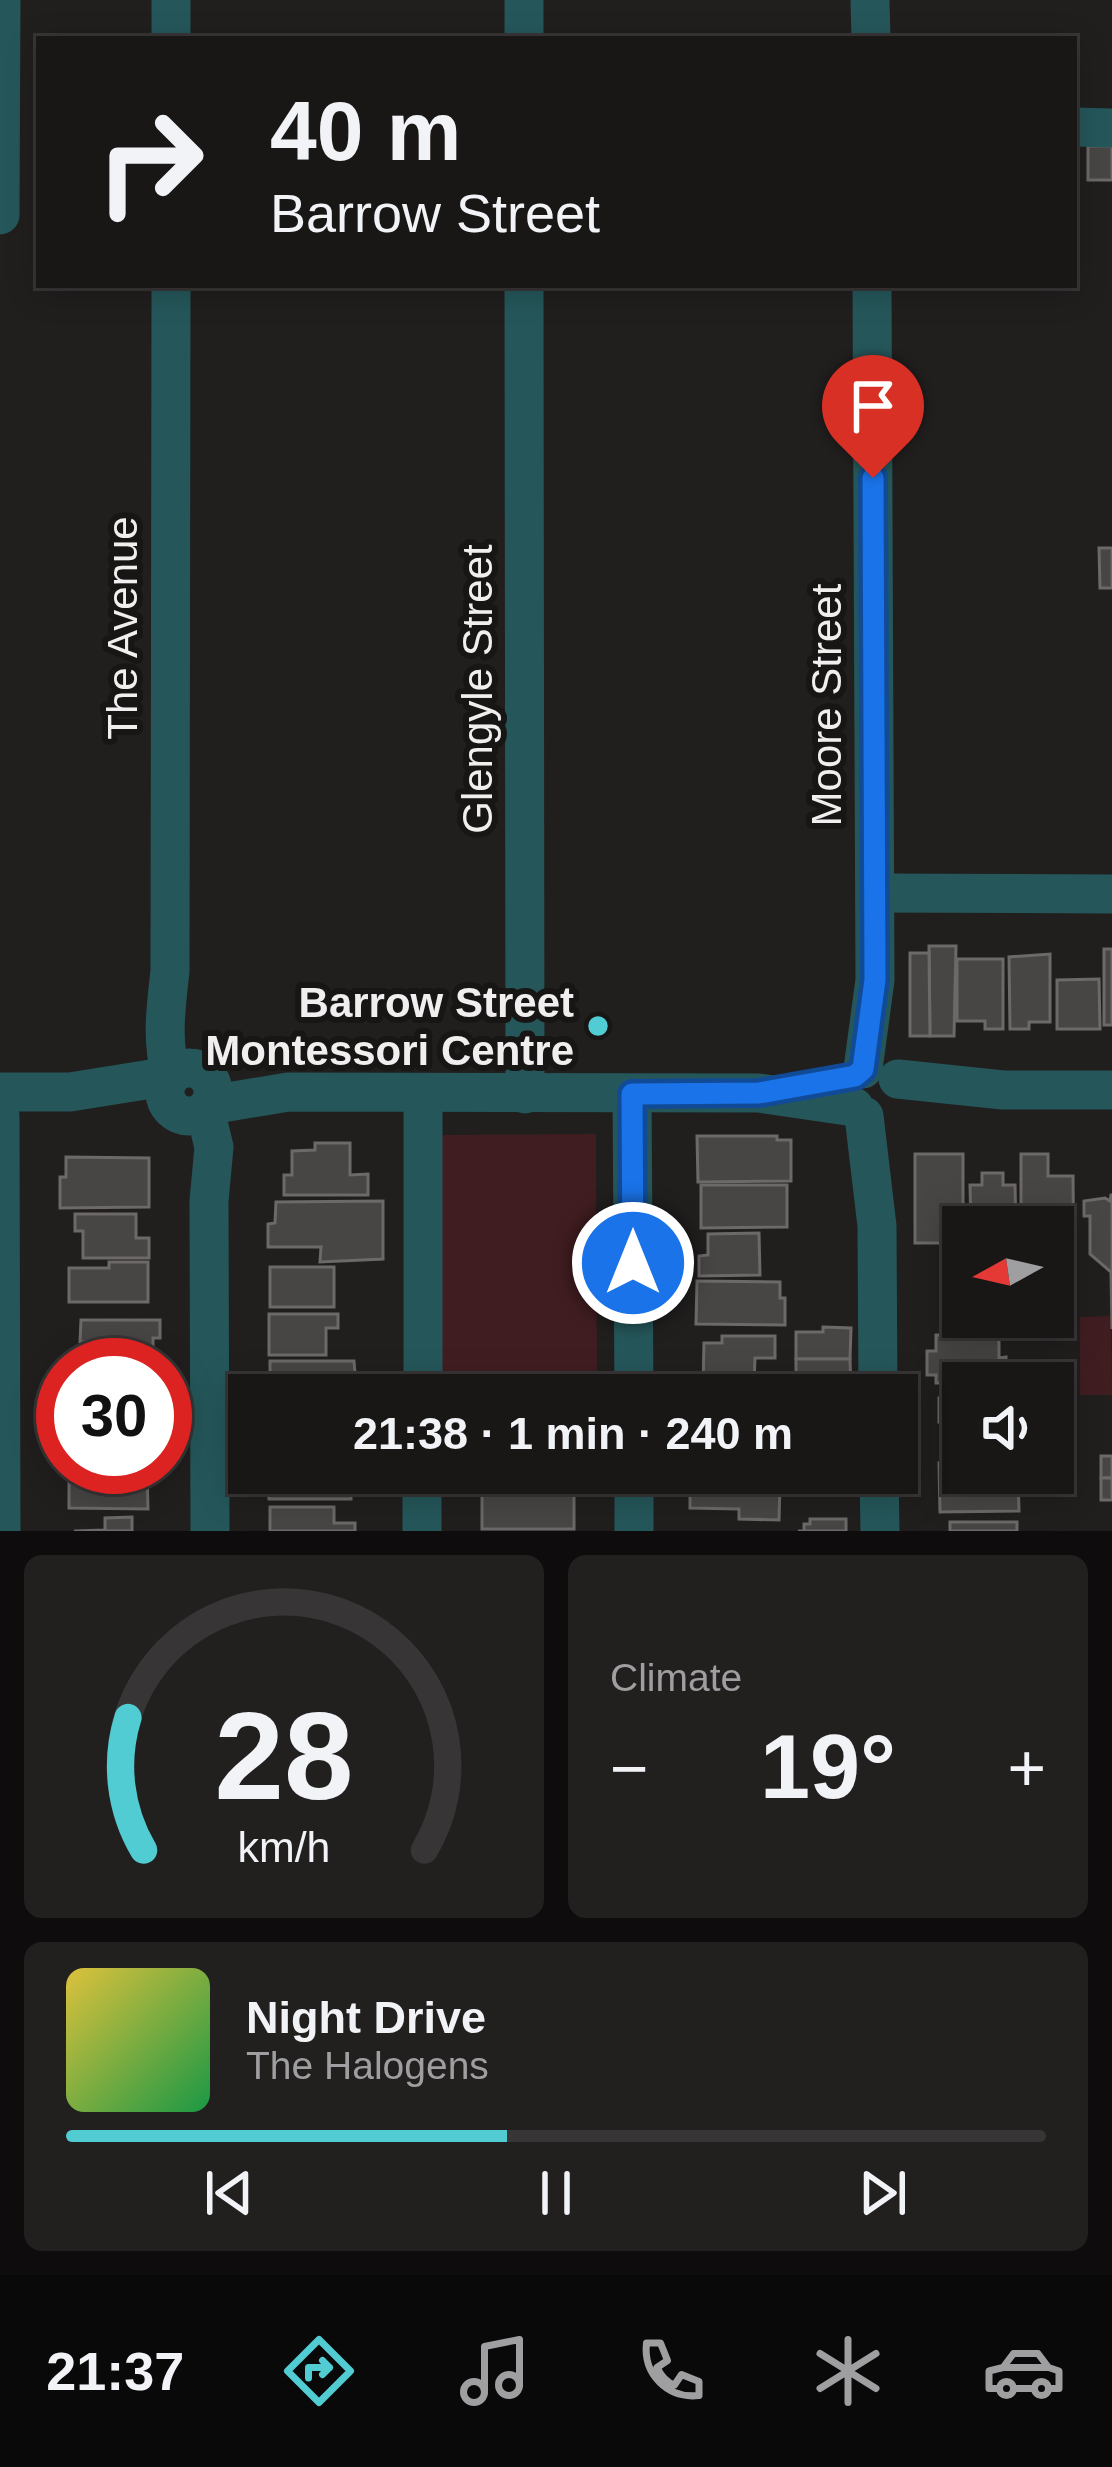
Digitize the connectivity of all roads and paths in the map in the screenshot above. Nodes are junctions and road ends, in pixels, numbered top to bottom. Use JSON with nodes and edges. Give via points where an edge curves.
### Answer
{"nodes":[{"id":1,"x":2,"y":0,"type":"edge"},
{"id":2,"x":171,"y":0,"type":"edge"},
{"id":3,"x":524,"y":0,"type":"edge"},
{"id":4,"x":870,"y":0,"type":"edge"},
{"id":5,"x":171,"y":36,"type":"edge"},
{"id":6,"x":524,"y":36,"type":"edge"},
{"id":7,"x":871,"y":36,"type":"edge"},
{"id":8,"x":1077,"y":128,"type":"edge"},
{"id":9,"x":1112,"y":128,"type":"edge"},
{"id":10,"x":0,"y":215,"type":"edge"},
{"id":11,"x":171,"y":288,"type":"edge"},
{"id":12,"x":524,"y":288,"type":"edge"},
{"id":13,"x":872,"y":288,"type":"edge"},
{"id":14,"x":875,"y":893,"type":"junction"},
{"id":15,"x":1112,"y":894,"type":"edge"},
{"id":16,"x":1112,"y":1090,"type":"edge"},
{"id":17,"x":0,"y":1092,"type":"edge"},
{"id":18,"x":190,"y":1092,"type":"junction"},
{"id":19,"x":876,"y":1092,"type":"junction"},
{"id":20,"x":423,"y":1093,"type":"junction"},
{"id":21,"x":525,"y":1094,"type":"junction"},
{"id":22,"x":632,"y":1094,"type":"junction"},
{"id":23,"x":0,"y":1115,"type":"edge"},
{"id":24,"x":422,"y":1374,"type":"edge"},
{"id":25,"x":634,"y":1374,"type":"edge"},
{"id":26,"x":878,"y":1374,"type":"edge"},
{"id":27,"x":422,"y":1494,"type":"edge"},
{"id":28,"x":634,"y":1494,"type":"edge"},
{"id":29,"x":879,"y":1494,"type":"edge"},
{"id":30,"x":1,"y":1531,"type":"edge"},
{"id":31,"x":210,"y":1531,"type":"edge"},
{"id":32,"x":422,"y":1531,"type":"edge"},
{"id":33,"x":634,"y":1531,"type":"edge"},
{"id":34,"x":880,"y":1531,"type":"edge"}],
"edges":[{"from":1,"to":10,"type":"street"},
{"from":2,"to":5,"type":"street"},
{"from":3,"to":6,"type":"street"},
{"from":4,"to":7,"type":"street"},
{"from":8,"to":9,"type":"street"},
{"from":11,"to":18,"type":"street","name":"The Avenue","via":[[170,970]]},
{"from":12,"to":21,"type":"street","name":"Glengyle Street"},
{"from":13,"to":14,"type":"street","name":"Moore Street"},
{"from":14,"to":15,"type":"street"},
{"from":14,"to":19,"type":"street","name":"Moore Street"},
{"from":16,"to":19,"type":"street"},
{"from":17,"to":18,"type":"street"},
{"from":18,"to":20,"type":"street"},
{"from":18,"to":31,"type":"street","name":"The Avenue","via":[[209,1201]]},
{"from":19,"to":22,"type":"street"},
{"from":19,"to":26,"type":"street","name":"Moore Street"},
{"from":20,"to":21,"type":"street"},
{"from":20,"to":24,"type":"street"},
{"from":21,"to":22,"type":"street"},
{"from":22,"to":25,"type":"street"},
{"from":23,"to":30,"type":"street"},
{"from":27,"to":32,"type":"street"},
{"from":28,"to":33,"type":"street"},
{"from":29,"to":34,"type":"street"}]}
